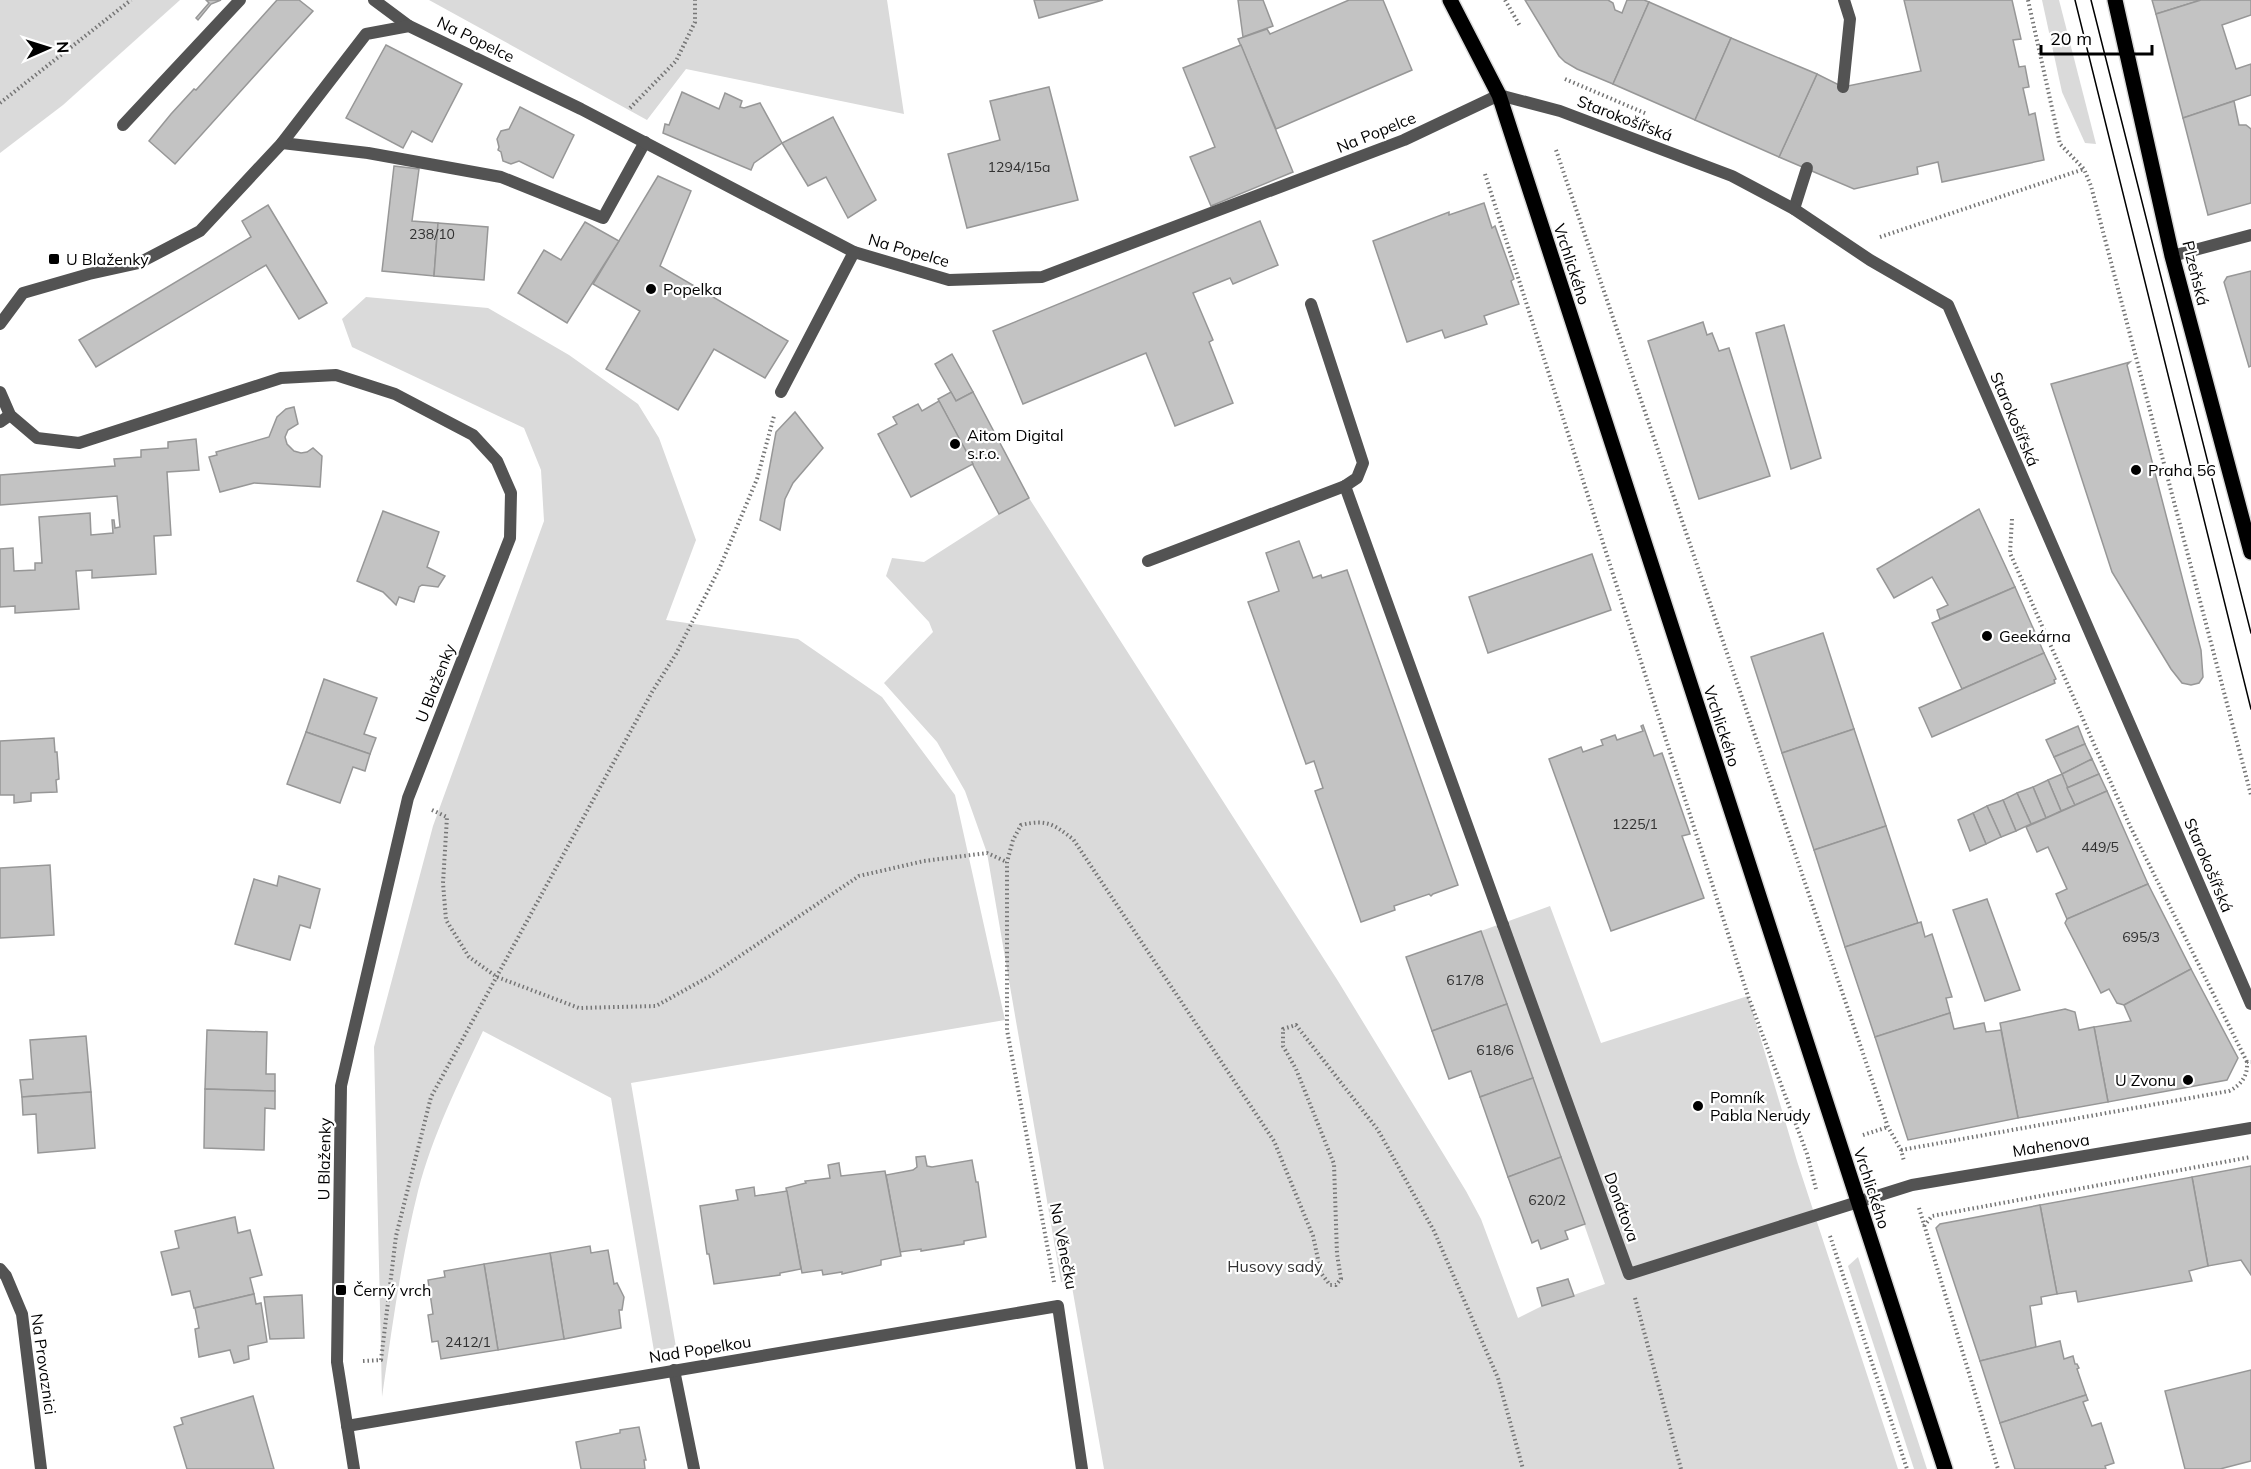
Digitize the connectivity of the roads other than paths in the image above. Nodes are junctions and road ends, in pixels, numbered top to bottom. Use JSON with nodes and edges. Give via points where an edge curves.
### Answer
{"nodes":[{"id":1,"x":240,"y":0,"type":"edge"},
{"id":2,"x":374,"y":0,"type":"edge"},
{"id":3,"x":1450,"y":0,"type":"edge"},
{"id":4,"x":1844,"y":0,"type":"edge"},
{"id":5,"x":2115,"y":0,"type":"edge"},
{"id":6,"x":410,"y":26,"type":"junction"},
{"id":7,"x":1843,"y":87,"type":"dead end"},
{"id":8,"x":1499,"y":95,"type":"junction"},
{"id":9,"x":123,"y":125,"type":"dead end"},
{"id":10,"x":645,"y":142,"type":"junction"},
{"id":11,"x":282,"y":143,"type":"junction"},
{"id":12,"x":1807,"y":168,"type":"dead end"},
{"id":13,"x":1794,"y":209,"type":"junction"},
{"id":14,"x":2251,"y":235,"type":"edge"},
{"id":15,"x":854,"y":252,"type":"junction"},
{"id":16,"x":2172,"y":256,"type":"junction"},
{"id":17,"x":1311,"y":304,"type":"dead end"},
{"id":18,"x":0,"y":324,"type":"edge"},
{"id":19,"x":0,"y":392,"type":"edge"},
{"id":20,"x":781,"y":392,"type":"road end"},
{"id":21,"x":5,"y":419,"type":"edge"},
{"id":22,"x":1345,"y":486,"type":"junction"},
{"id":23,"x":2251,"y":552,"type":"edge"},
{"id":24,"x":1148,"y":561,"type":"dead end"},
{"id":25,"x":2251,"y":1004,"type":"edge"},
{"id":26,"x":2251,"y":1128,"type":"edge"},
{"id":27,"x":1858,"y":1202,"type":"junction"},
{"id":28,"x":0,"y":1269,"type":"edge"},
{"id":29,"x":1058,"y":1306,"type":"joint"},
{"id":30,"x":674,"y":1370,"type":"junction"},
{"id":31,"x":347,"y":1426,"type":"junction"},
{"id":32,"x":41,"y":1469,"type":"edge"},
{"id":33,"x":354,"y":1469,"type":"edge"},
{"id":34,"x":694,"y":1469,"type":"edge"},
{"id":35,"x":1082,"y":1469,"type":"edge"},
{"id":36,"x":1945,"y":1469,"type":"edge"}],
"edges":[{"from":1,"to":9,"type":"street"},
{"from":2,"to":6,"type":"street","name":"Na Popelce"},
{"from":3,"to":8,"type":"main road","name":"Vrchlického"},
{"from":4,"to":7,"type":"street","via":[[1850,19]]},
{"from":5,"to":16,"type":"main road","name":"Plzeňská"},
{"from":6,"to":10,"type":"street","name":"Na Popelce"},
{"from":6,"to":11,"type":"street","via":[[366,33]]},
{"from":8,"to":13,"type":"street","name":"Starokošířská","via":[[1560,111],[1732,176]]},
{"from":8,"to":15,"type":"street","name":"Na Popelce","via":[[1404,140],[1042,277],[949,280]]},
{"from":8,"to":27,"type":"main road","name":"Vrchlického"},
{"from":10,"to":11,"type":"street","via":[[603,218],[501,177],[368,153]]},
{"from":10,"to":15,"type":"street","name":"Na Popelce"},
{"from":11,"to":18,"type":"street","via":[[200,231],[139,263],[23,293]]},
{"from":12,"to":13,"type":"street"},
{"from":13,"to":25,"type":"street","name":"Starokošířská","via":[[1947,305]]},
{"from":14,"to":16,"type":"street"},
{"from":15,"to":20,"type":"street"},
{"from":16,"to":23,"type":"main road","name":"Plzeňská"},
{"from":17,"to":22,"type":"street","via":[[1363,463],[1357,478]]},
{"from":19,"to":21,"type":"street","name":"U Blaženky"},
{"from":21,"to":31,"type":"street","name":"U Blaženky","via":[[37,438],[79,443],[281,378],[336,375],[395,394],[473,435],[497,461],[511,493],[510,538],[408,798],[341,1086],[337,1362]]},
{"from":22,"to":24,"type":"street"},
{"from":22,"to":27,"type":"street","name":"Donátova","via":[[1629,1274]]},
{"from":26,"to":27,"type":"street","name":"Mahenova","via":[[1912,1185]]},
{"from":27,"to":36,"type":"main road","name":"Vrchlického"},
{"from":28,"to":32,"type":"street","name":"Na Provaznici","via":[[22,1314]]},
{"from":29,"to":30,"type":"street","name":"Nad Popelkou"},
{"from":29,"to":35,"type":"street","name":"Na Věnečku"},
{"from":30,"to":31,"type":"street","name":"Nad Popelkou"},
{"from":30,"to":34,"type":"street"},
{"from":31,"to":33,"type":"street","name":"U Blaženky"}]}
